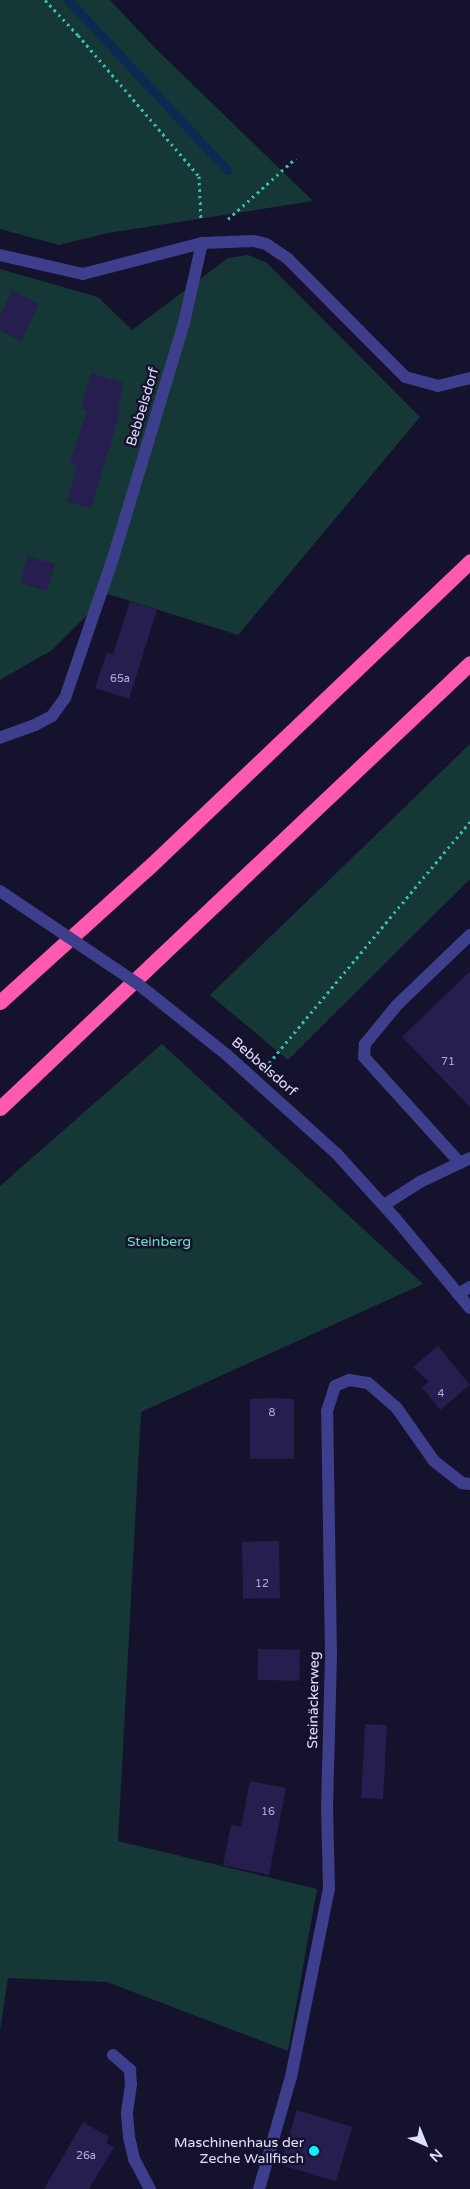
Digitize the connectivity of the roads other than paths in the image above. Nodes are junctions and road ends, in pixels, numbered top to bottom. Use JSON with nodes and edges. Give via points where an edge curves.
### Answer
{"nodes":[{"id":1,"x":202,"y":243,"type":"junction"},
{"id":2,"x":0,"y":255,"type":"edge"},
{"id":3,"x":470,"y":378,"type":"edge"},
{"id":4,"x":470,"y":561,"type":"edge"},
{"id":5,"x":470,"y":663,"type":"edge"},
{"id":6,"x":0,"y":738,"type":"edge"},
{"id":7,"x":0,"y":891,"type":"edge"},
{"id":8,"x":470,"y":935,"type":"edge"},
{"id":9,"x":0,"y":1002,"type":"edge"},
{"id":10,"x":0,"y":1108,"type":"edge"},
{"id":11,"x":465,"y":1160,"type":"edge"},
{"id":12,"x":384,"y":1205,"type":"junction"},
{"id":13,"x":470,"y":1287,"type":"edge"},
{"id":14,"x":458,"y":1294,"type":"junction"},
{"id":15,"x":470,"y":1308,"type":"edge"},
{"id":16,"x":470,"y":1484,"type":"edge"},
{"id":17,"x":113,"y":2056,"type":"dead end"},
{"id":18,"x":150,"y":2189,"type":"edge"},
{"id":19,"x":259,"y":2189,"type":"edge"}],
"edges":[{"from":1,"to":2,"type":"street","via":[[82,274]]},
{"from":1,"to":3,"type":"street","via":[[254,241],[266,244],[288,259],[405,377],[438,386]]},
{"from":1,"to":6,"type":"street","name":"Bebbelsdorf","via":[[184,323],[113,558],[65,698],[52,716]]},
{"from":4,"to":9,"type":"highway","via":[[148,868]]},
{"from":5,"to":10,"type":"highway"},
{"from":7,"to":12,"type":"street","name":"Bebbelsdorf","bridge":true,"via":[[138,984],[227,1055],[336,1153]]},
{"from":8,"to":11,"type":"street","via":[[397,1005],[365,1044],[364,1057]]},
{"from":11,"to":12,"type":"street","via":[[420,1182]]},
{"from":12,"to":14,"type":"street","name":"Bebbelsdorf"},
{"from":13,"to":14,"type":"street"},
{"from":14,"to":15,"type":"street","name":"Bebbelsdorf"},
{"from":16,"to":19,"type":"street","name":"Steinäckerweg","via":[[462,1483],[434,1461],[396,1407],[368,1383],[349,1380],[335,1386],[327,1411],[331,1656],[327,1818],[329,1888],[291,2077]]},
{"from":17,"to":18,"type":"street","via":[[130,2070],[129,2137],[134,2159]]}]}
